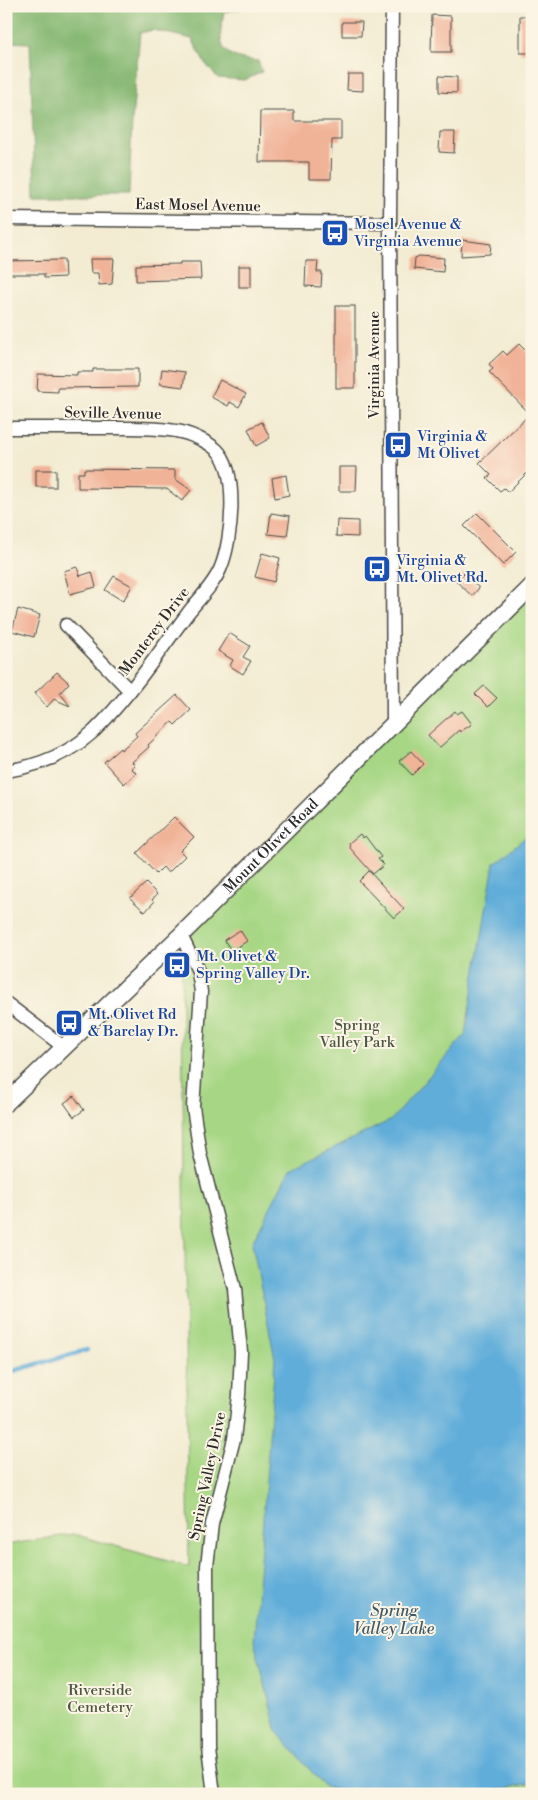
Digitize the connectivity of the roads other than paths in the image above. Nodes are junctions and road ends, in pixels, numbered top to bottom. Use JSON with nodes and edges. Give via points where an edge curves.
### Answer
{"nodes":[{"id":1,"x":392,"y":6,"type":"edge"},
{"id":2,"x":6,"y":219,"type":"edge"},
{"id":3,"x":390,"y":223,"type":"junction"},
{"id":4,"x":6,"y":428,"type":"edge"},
{"id":5,"x":216,"y":449,"type":"joint"},
{"id":6,"x":532,"y":586,"type":"edge"},
{"id":7,"x":66,"y":625,"type":"dead end"},
{"id":8,"x":130,"y":691,"type":"junction"},
{"id":9,"x":393,"y":723,"type":"junction"},
{"id":10,"x":6,"y":771,"type":"edge"},
{"id":11,"x":181,"y":935,"type":"junction"},
{"id":12,"x":6,"y":1003,"type":"edge"},
{"id":13,"x":64,"y":1048,"type":"junction"},
{"id":14,"x":6,"y":1103,"type":"edge"},
{"id":15,"x":214,"y":1794,"type":"edge"}],
"edges":[{"from":1,"to":3,"type":"street","name":"Virginia Avenue"},
{"from":2,"to":3,"type":"street","name":"East Mosel Avenue"},
{"from":3,"to":9,"type":"street","name":"Virginia Avenue"},
{"from":4,"to":5,"type":"street","name":"Seville Avenue","via":[[150,428],[193,436]]},
{"from":5,"to":8,"type":"street","name":"Monterey Drive","via":[[229,476],[231,505],[229,535],[221,567]]},
{"from":6,"to":9,"type":"street","name":"Mount Olivet Road"},
{"from":7,"to":8,"type":"street"},
{"from":8,"to":10,"type":"street","name":"Monterey Drive","via":[[94,731],[69,750],[44,762]]},
{"from":9,"to":11,"type":"street","name":"Mount Olivet Road"},
{"from":11,"to":13,"type":"street","name":"Mount Olivet Road"},
{"from":11,"to":15,"type":"street","name":"Spring Valley Drive","via":[[198,971],[201,992],[193,1107],[200,1154],[235,1289],[240,1352],[234,1438],[212,1524],[207,1566],[208,1747]]},
{"from":12,"to":13,"type":"street"},
{"from":13,"to":14,"type":"street","name":"Mount Olivet Road"}]}
